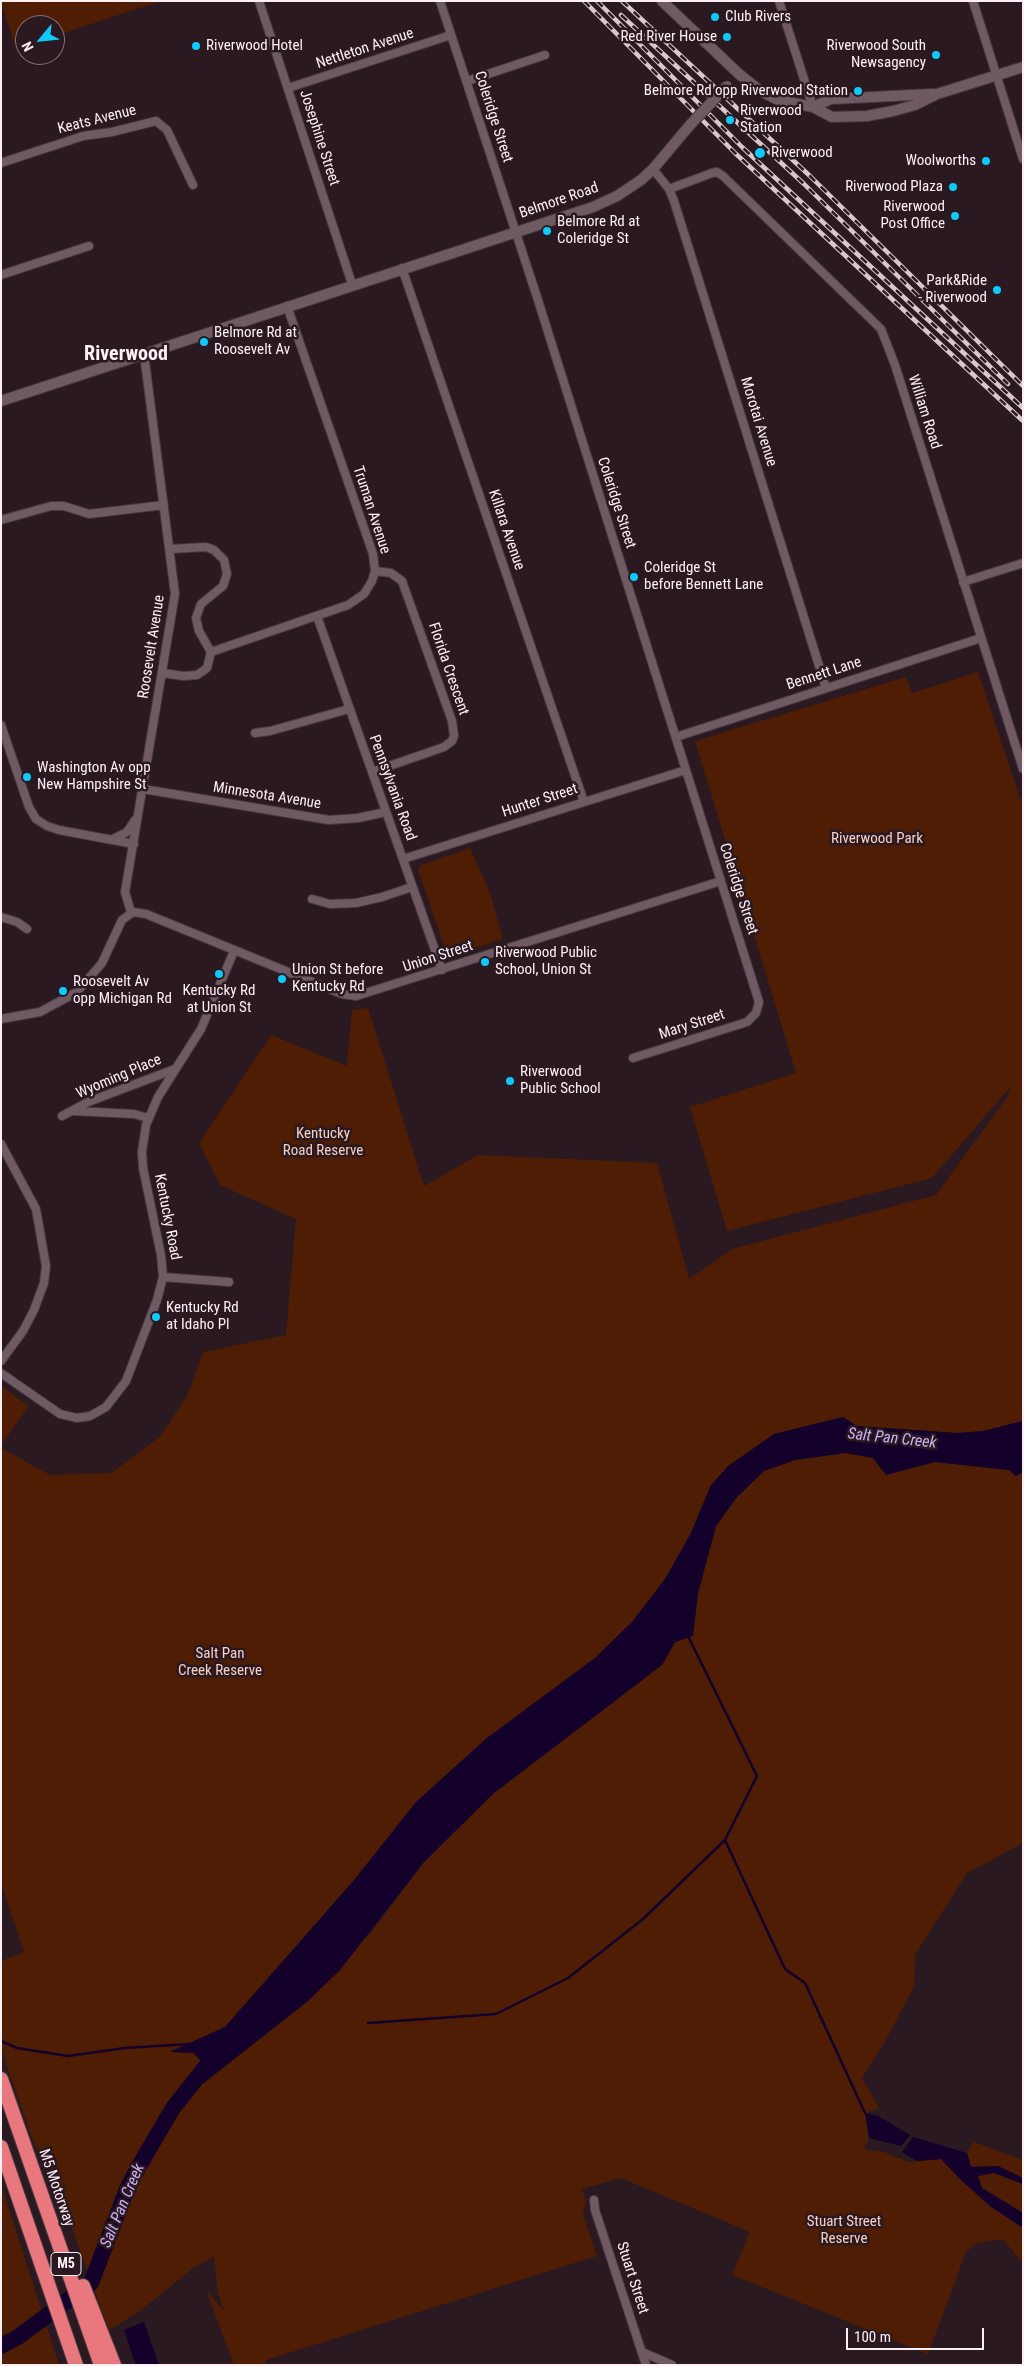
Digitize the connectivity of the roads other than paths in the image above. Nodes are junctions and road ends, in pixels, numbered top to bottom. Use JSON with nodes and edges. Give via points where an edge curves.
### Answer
{"nodes":[{"id":1,"x":259,"y":1,"type":"edge"},
{"id":2,"x":440,"y":1,"type":"edge"},
{"id":3,"x":662,"y":1,"type":"edge"},
{"id":4,"x":779,"y":1,"type":"edge"},
{"id":5,"x":973,"y":1,"type":"edge"},
{"id":6,"x":451,"y":35,"type":"junction"},
{"id":7,"x":545,"y":55,"type":"dead end"},
{"id":8,"x":1023,"y":67,"type":"edge"},
{"id":9,"x":739,"y":74,"type":"junction"},
{"id":10,"x":997,"y":75,"type":"junction"},
{"id":11,"x":467,"y":81,"type":"junction"},
{"id":12,"x":288,"y":88,"type":"junction"},
{"id":13,"x":937,"y":94,"type":"junction"},
{"id":14,"x":813,"y":107,"type":"junction"},
{"id":15,"x":1023,"y":159,"type":"edge"},
{"id":16,"x":1,"y":163,"type":"edge"},
{"id":17,"x":653,"y":169,"type":"junction"},
{"id":18,"x":193,"y":185,"type":"dead end"},
{"id":19,"x":669,"y":188,"type":"junction"},
{"id":20,"x":516,"y":232,"type":"junction"},
{"id":21,"x":88,"y":246,"type":"dead end"},
{"id":22,"x":402,"y":268,"type":"junction"},
{"id":23,"x":1,"y":275,"type":"edge"},
{"id":24,"x":352,"y":284,"type":"junction"},
{"id":25,"x":287,"y":306,"type":"junction"},
{"id":26,"x":144,"y":354,"type":"junction"},
{"id":27,"x":1,"y":401,"type":"edge"},
{"id":28,"x":164,"y":504,"type":"junction"},
{"id":29,"x":1,"y":520,"type":"edge"},
{"id":30,"x":170,"y":550,"type":"junction"},
{"id":31,"x":1023,"y":563,"type":"edge"},
{"id":32,"x":375,"y":571,"type":"junction"},
{"id":33,"x":964,"y":582,"type":"junction"},
{"id":34,"x":316,"y":616,"type":"junction"},
{"id":35,"x":981,"y":638,"type":"junction"},
{"id":36,"x":212,"y":652,"type":"junction"},
{"id":37,"x":163,"y":673,"type":"junction"},
{"id":38,"x":826,"y":688,"type":"junction"},
{"id":39,"x":349,"y":709,"type":"junction"},
{"id":40,"x":1,"y":725,"type":"edge"},
{"id":41,"x":255,"y":732,"type":"dead end"},
{"id":42,"x":676,"y":737,"type":"junction"},
{"id":43,"x":1023,"y":769,"type":"edge"},
{"id":44,"x":686,"y":770,"type":"junction"},
{"id":45,"x":372,"y":772,"type":"junction"},
{"id":46,"x":143,"y":789,"type":"junction"},
{"id":47,"x":584,"y":802,"type":"junction"},
{"id":48,"x":386,"y":812,"type":"junction"},
{"id":49,"x":138,"y":814,"type":"junction"},
{"id":50,"x":111,"y":840,"type":"junction"},
{"id":51,"x":134,"y":844,"type":"junction"},
{"id":52,"x":403,"y":859,"type":"junction"},
{"id":53,"x":721,"y":881,"type":"junction"},
{"id":54,"x":412,"y":887,"type":"junction"},
{"id":55,"x":312,"y":899,"type":"dead end"},
{"id":56,"x":131,"y":912,"type":"junction"},
{"id":57,"x":1,"y":917,"type":"edge"},
{"id":58,"x":27,"y":929,"type":"dead end"},
{"id":59,"x":234,"y":951,"type":"junction"},
{"id":60,"x":442,"y":970,"type":"junction"},
{"id":61,"x":756,"y":1013,"type":"joint"},
{"id":62,"x":1,"y":1019,"type":"edge"},
{"id":63,"x":633,"y":1058,"type":"dead end"},
{"id":64,"x":175,"y":1069,"type":"junction"},
{"id":65,"x":74,"y":1111,"type":"junction"},
{"id":66,"x":62,"y":1116,"type":"dead end"},
{"id":67,"x":148,"y":1118,"type":"junction"},
{"id":68,"x":1,"y":1144,"type":"edge"},
{"id":69,"x":163,"y":1277,"type":"junction"},
{"id":70,"x":229,"y":1282,"type":"dead end"},
{"id":71,"x":1,"y":1361,"type":"edge"},
{"id":72,"x":1,"y":1373,"type":"edge"},
{"id":73,"x":1,"y":2079,"type":"edge"},
{"id":74,"x":1,"y":2147,"type":"edge"},
{"id":75,"x":30,"y":2164,"type":"junction"},
{"id":76,"x":13,"y":2183,"type":"junction"},
{"id":77,"x":594,"y":2200,"type":"dead end"},
{"id":78,"x":642,"y":2352,"type":"junction"},
{"id":79,"x":67,"y":2365,"type":"edge"},
{"id":80,"x":76,"y":2365,"type":"edge"},
{"id":81,"x":101,"y":2365,"type":"edge"},
{"id":82,"x":114,"y":2365,"type":"edge"},
{"id":83,"x":646,"y":2365,"type":"edge"},
{"id":84,"x":672,"y":2365,"type":"edge"}],
"edges":[{"from":1,"to":12,"type":"street","name":"Josephine Street"},
{"from":2,"to":6,"type":"street","name":"Coleridge Street"},
{"from":3,"to":9,"type":"main road"},
{"from":4,"to":14,"type":"street"},
{"from":5,"to":10,"type":"street"},
{"from":6,"to":11,"type":"street","name":"Coleridge Street"},
{"from":6,"to":12,"type":"street","name":"Nettleton Avenue"},
{"from":7,"to":11,"type":"street"},
{"from":8,"to":10,"type":"main road"},
{"from":9,"to":14,"type":"main road","via":[[771,97]]},
{"from":9,"to":17,"type":"main road","name":"Belmore Road","bridge":true},
{"from":10,"to":13,"type":"main road"},
{"from":10,"to":15,"type":"street"},
{"from":11,"to":20,"type":"street","name":"Coleridge Street"},
{"from":12,"to":24,"type":"street","name":"Josephine Street"},
{"from":13,"to":14,"type":"main road","via":[[831,99]]},
{"from":13,"to":14,"type":"main road","via":[[915,105],[867,116],[832,117]]},
{"from":16,"to":18,"type":"street","name":"Keats Avenue","via":[[83,136],[156,121],[167,130]]},
{"from":17,"to":19,"type":"street","name":"Morotai Avenue"},
{"from":17,"to":20,"type":"main road","name":"Belmore Road","via":[[605,202]]},
{"from":19,"to":33,"type":"street","name":"William Road","via":[[717,172],[881,329]]},
{"from":19,"to":38,"type":"street","name":"Morotai Avenue"},
{"from":20,"to":22,"type":"main road","name":"Belmore Road"},
{"from":20,"to":42,"type":"street","name":"Coleridge Street"},
{"from":21,"to":23,"type":"street"},
{"from":22,"to":24,"type":"main road","name":"Belmore Road"},
{"from":22,"to":47,"type":"street","name":"Killara Avenue"},
{"from":24,"to":25,"type":"main road","name":"Belmore Road"},
{"from":25,"to":26,"type":"main road","name":"Belmore Road"},
{"from":25,"to":32,"type":"street","name":"Truman Avenue","via":[[373,554]]},
{"from":26,"to":27,"type":"main road","name":"Belmore Road"},
{"from":26,"to":28,"type":"street","name":"Roosevelt Avenue"},
{"from":28,"to":29,"type":"street","via":[[89,514],[64,506],[51,506]]},
{"from":28,"to":30,"type":"street","name":"Roosevelt Avenue"},
{"from":30,"to":36,"type":"street","via":[[206,547],[224,560],[227,574],[223,586],[201,604],[196,618]]},
{"from":30,"to":37,"type":"street","name":"Roosevelt Avenue","via":[[175,594]]},
{"from":31,"to":33,"type":"street"},
{"from":32,"to":34,"type":"street","name":"Truman Avenue","via":[[359,599]]},
{"from":32,"to":45,"type":"street","name":"Florida Crescent","via":[[391,572],[402,581],[452,721],[454,736],[444,747]]},
{"from":33,"to":35,"type":"street","name":"William Road"},
{"from":34,"to":36,"type":"street","name":"Truman Avenue"},
{"from":34,"to":39,"type":"street","name":"Pennsylvania Road"},
{"from":35,"to":38,"type":"street","name":"Bennett Lane"},
{"from":35,"to":43,"type":"street","name":"William Road"},
{"from":36,"to":37,"type":"street","via":[[207,668],[197,675]]},
{"from":37,"to":46,"type":"street","name":"Roosevelt Avenue"},
{"from":38,"to":42,"type":"street","name":"Bennett Lane"},
{"from":39,"to":41,"type":"street","via":[[270,731]]},
{"from":39,"to":45,"type":"street","name":"Pennsylvania Road"},
{"from":40,"to":50,"type":"street","via":[[36,819],[49,827]]},
{"from":42,"to":44,"type":"street","name":"Coleridge Street"},
{"from":44,"to":47,"type":"street","name":"Hunter Street"},
{"from":44,"to":53,"type":"street","name":"Coleridge Street"},
{"from":45,"to":48,"type":"street","name":"Pennsylvania Road"},
{"from":46,"to":48,"type":"street","name":"Minnesota Avenue","via":[[329,820],[349,820]]},
{"from":46,"to":49,"type":"street","name":"Roosevelt Avenue"},
{"from":47,"to":52,"type":"street","name":"Hunter Street"},
{"from":48,"to":52,"type":"street","name":"Pennsylvania Road"},
{"from":49,"to":50,"type":"street","via":[[127,832]]},
{"from":49,"to":51,"type":"street","name":"Roosevelt Avenue"},
{"from":50,"to":51,"type":"street"},
{"from":51,"to":56,"type":"street","name":"Roosevelt Avenue","via":[[125,892]]},
{"from":52,"to":54,"type":"street","name":"Pennsylvania Road"},
{"from":53,"to":60,"type":"street","name":"Union Street"},
{"from":53,"to":61,"type":"street","name":"Coleridge Street","via":[[758,995]]},
{"from":54,"to":55,"type":"street","via":[[356,904],[330,904]]},
{"from":54,"to":60,"type":"street","name":"Pennsylvania Road"},
{"from":56,"to":59,"type":"street","name":"Union Street","via":[[146,914]]},
{"from":56,"to":62,"type":"street","via":[[122,920],[102,963],[77,992],[40,1012]]},
{"from":57,"to":58,"type":"street"},
{"from":59,"to":60,"type":"street","name":"Union Street","via":[[349,996],[362,995]]},
{"from":59,"to":64,"type":"street","name":"Kentucky Road","via":[[201,1029]]},
{"from":61,"to":63,"type":"street","name":"Mary Street","via":[[739,1025]]},
{"from":64,"to":65,"type":"street","name":"Wyoming Place","via":[[88,1102]]},
{"from":64,"to":67,"type":"street","name":"Kentucky Road"},
{"from":65,"to":66,"type":"street","name":"Wyoming Place"},
{"from":65,"to":67,"type":"street","name":"Wyoming Place","via":[[134,1114]]},
{"from":67,"to":69,"type":"street","name":"Kentucky Road","via":[[143,1141],[143,1168]]},
{"from":68,"to":71,"type":"street","via":[[36,1209],[46,1266],[44,1284],[34,1310]]},
{"from":69,"to":70,"type":"street"},
{"from":69,"to":72,"type":"street","name":"Kentucky Road","via":[[130,1373],[101,1411],[84,1418],[60,1414]]},
{"from":73,"to":75,"type":"highway","name":"M5 Motorway","number":"M5"},
{"from":74,"to":76,"type":"highway","number":"M5"},
{"from":75,"to":81,"type":"highway","name":"M5 Motorway","number":"M5"},
{"from":75,"to":82,"type":"highway"},
{"from":76,"to":79,"type":"highway","number":"M5","via":[[15,2202]]},
{"from":76,"to":80,"type":"highway","number":"M5"},
{"from":77,"to":78,"type":"street","name":"Stuart Street"},
{"from":78,"to":83,"type":"street","name":"Stuart Street"},
{"from":78,"to":84,"type":"street"}]}
